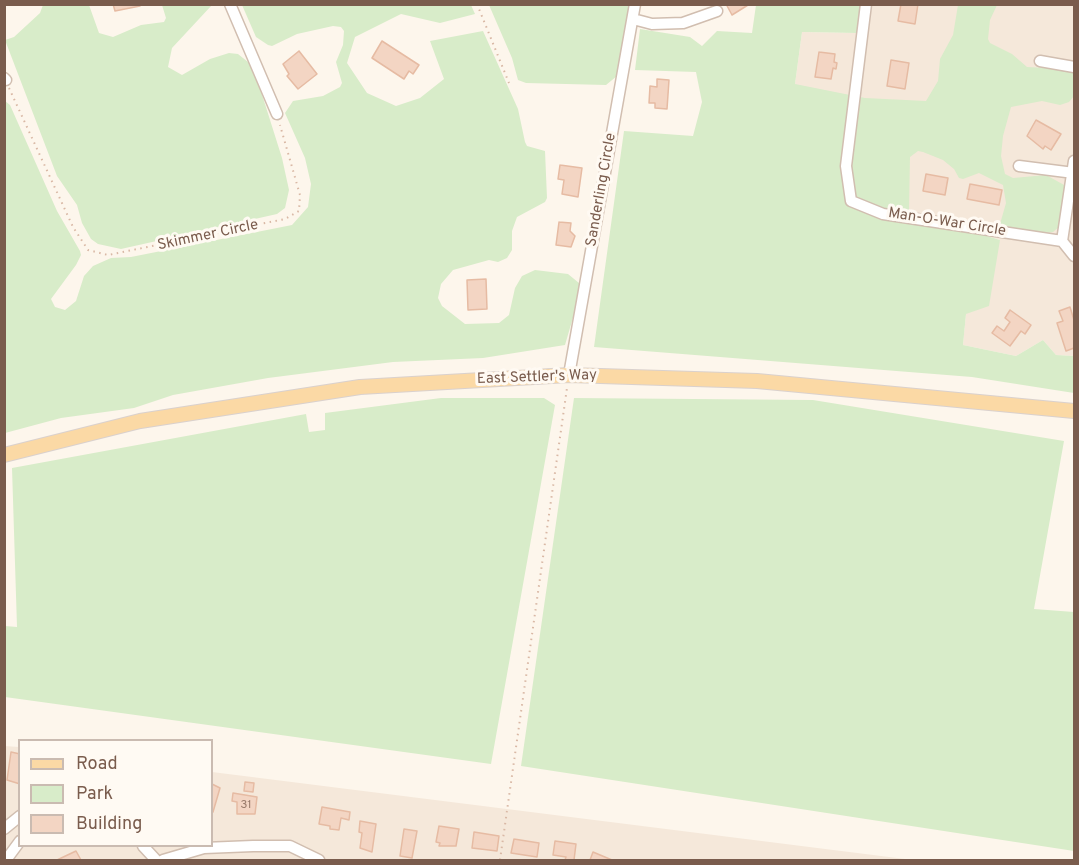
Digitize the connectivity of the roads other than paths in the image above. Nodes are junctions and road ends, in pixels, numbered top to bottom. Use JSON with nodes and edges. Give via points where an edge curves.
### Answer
{"nodes":[{"id":1,"x":230,"y":4,"type":"edge"},
{"id":2,"x":635,"y":4,"type":"edge"},
{"id":3,"x":866,"y":4,"type":"edge"},
{"id":4,"x":717,"y":11,"type":"dead end"},
{"id":5,"x":633,"y":20,"type":"junction"},
{"id":6,"x":1040,"y":61,"type":"dead end"},
{"id":7,"x":1074,"y":67,"type":"edge"},
{"id":8,"x":277,"y":114,"type":"road end"},
{"id":9,"x":1019,"y":166,"type":"dead end"},
{"id":10,"x":1074,"y":169,"type":"edge"},
{"id":11,"x":1062,"y":241,"type":"junction"},
{"id":12,"x":1074,"y":256,"type":"edge"},
{"id":13,"x":568,"y":375,"type":"junction"},
{"id":14,"x":1074,"y":411,"type":"edge"},
{"id":15,"x":4,"y":455,"type":"edge"},
{"id":16,"x":18,"y":818,"type":"edge"},
{"id":17,"x":4,"y":829,"type":"edge"},
{"id":18,"x":18,"y":844,"type":"edge"},
{"id":19,"x":144,"y":847,"type":"edge"},
{"id":20,"x":6,"y":861,"type":"edge"},
{"id":21,"x":156,"y":861,"type":"edge"},
{"id":22,"x":163,"y":861,"type":"edge"},
{"id":23,"x":320,"y":861,"type":"edge"}],
"edges":[{"from":1,"to":8,"type":"street"},
{"from":2,"to":5,"type":"street","name":"Sanderling Circle"},
{"from":3,"to":11,"type":"street","name":"Man-O-War Circle","via":[[846,166],[851,201],[883,214]]},
{"from":4,"to":5,"type":"street","via":[[683,23]]},
{"from":5,"to":13,"type":"street","name":"Sanderling Circle"},
{"from":6,"to":7,"type":"street"},
{"from":9,"to":10,"type":"street"},
{"from":10,"to":11,"type":"street"},
{"from":11,"to":12,"type":"street"},
{"from":13,"to":14,"type":"main road","name":"East Settler's Way","via":[[757,381]]},
{"from":13,"to":15,"type":"main road","name":"East Settler's Way","via":[[360,387],[140,421]]},
{"from":16,"to":17,"type":"street"},
{"from":18,"to":20,"type":"street"},
{"from":19,"to":21,"type":"street"},
{"from":22,"to":23,"type":"street","via":[[204,848],[290,846]]}]}
